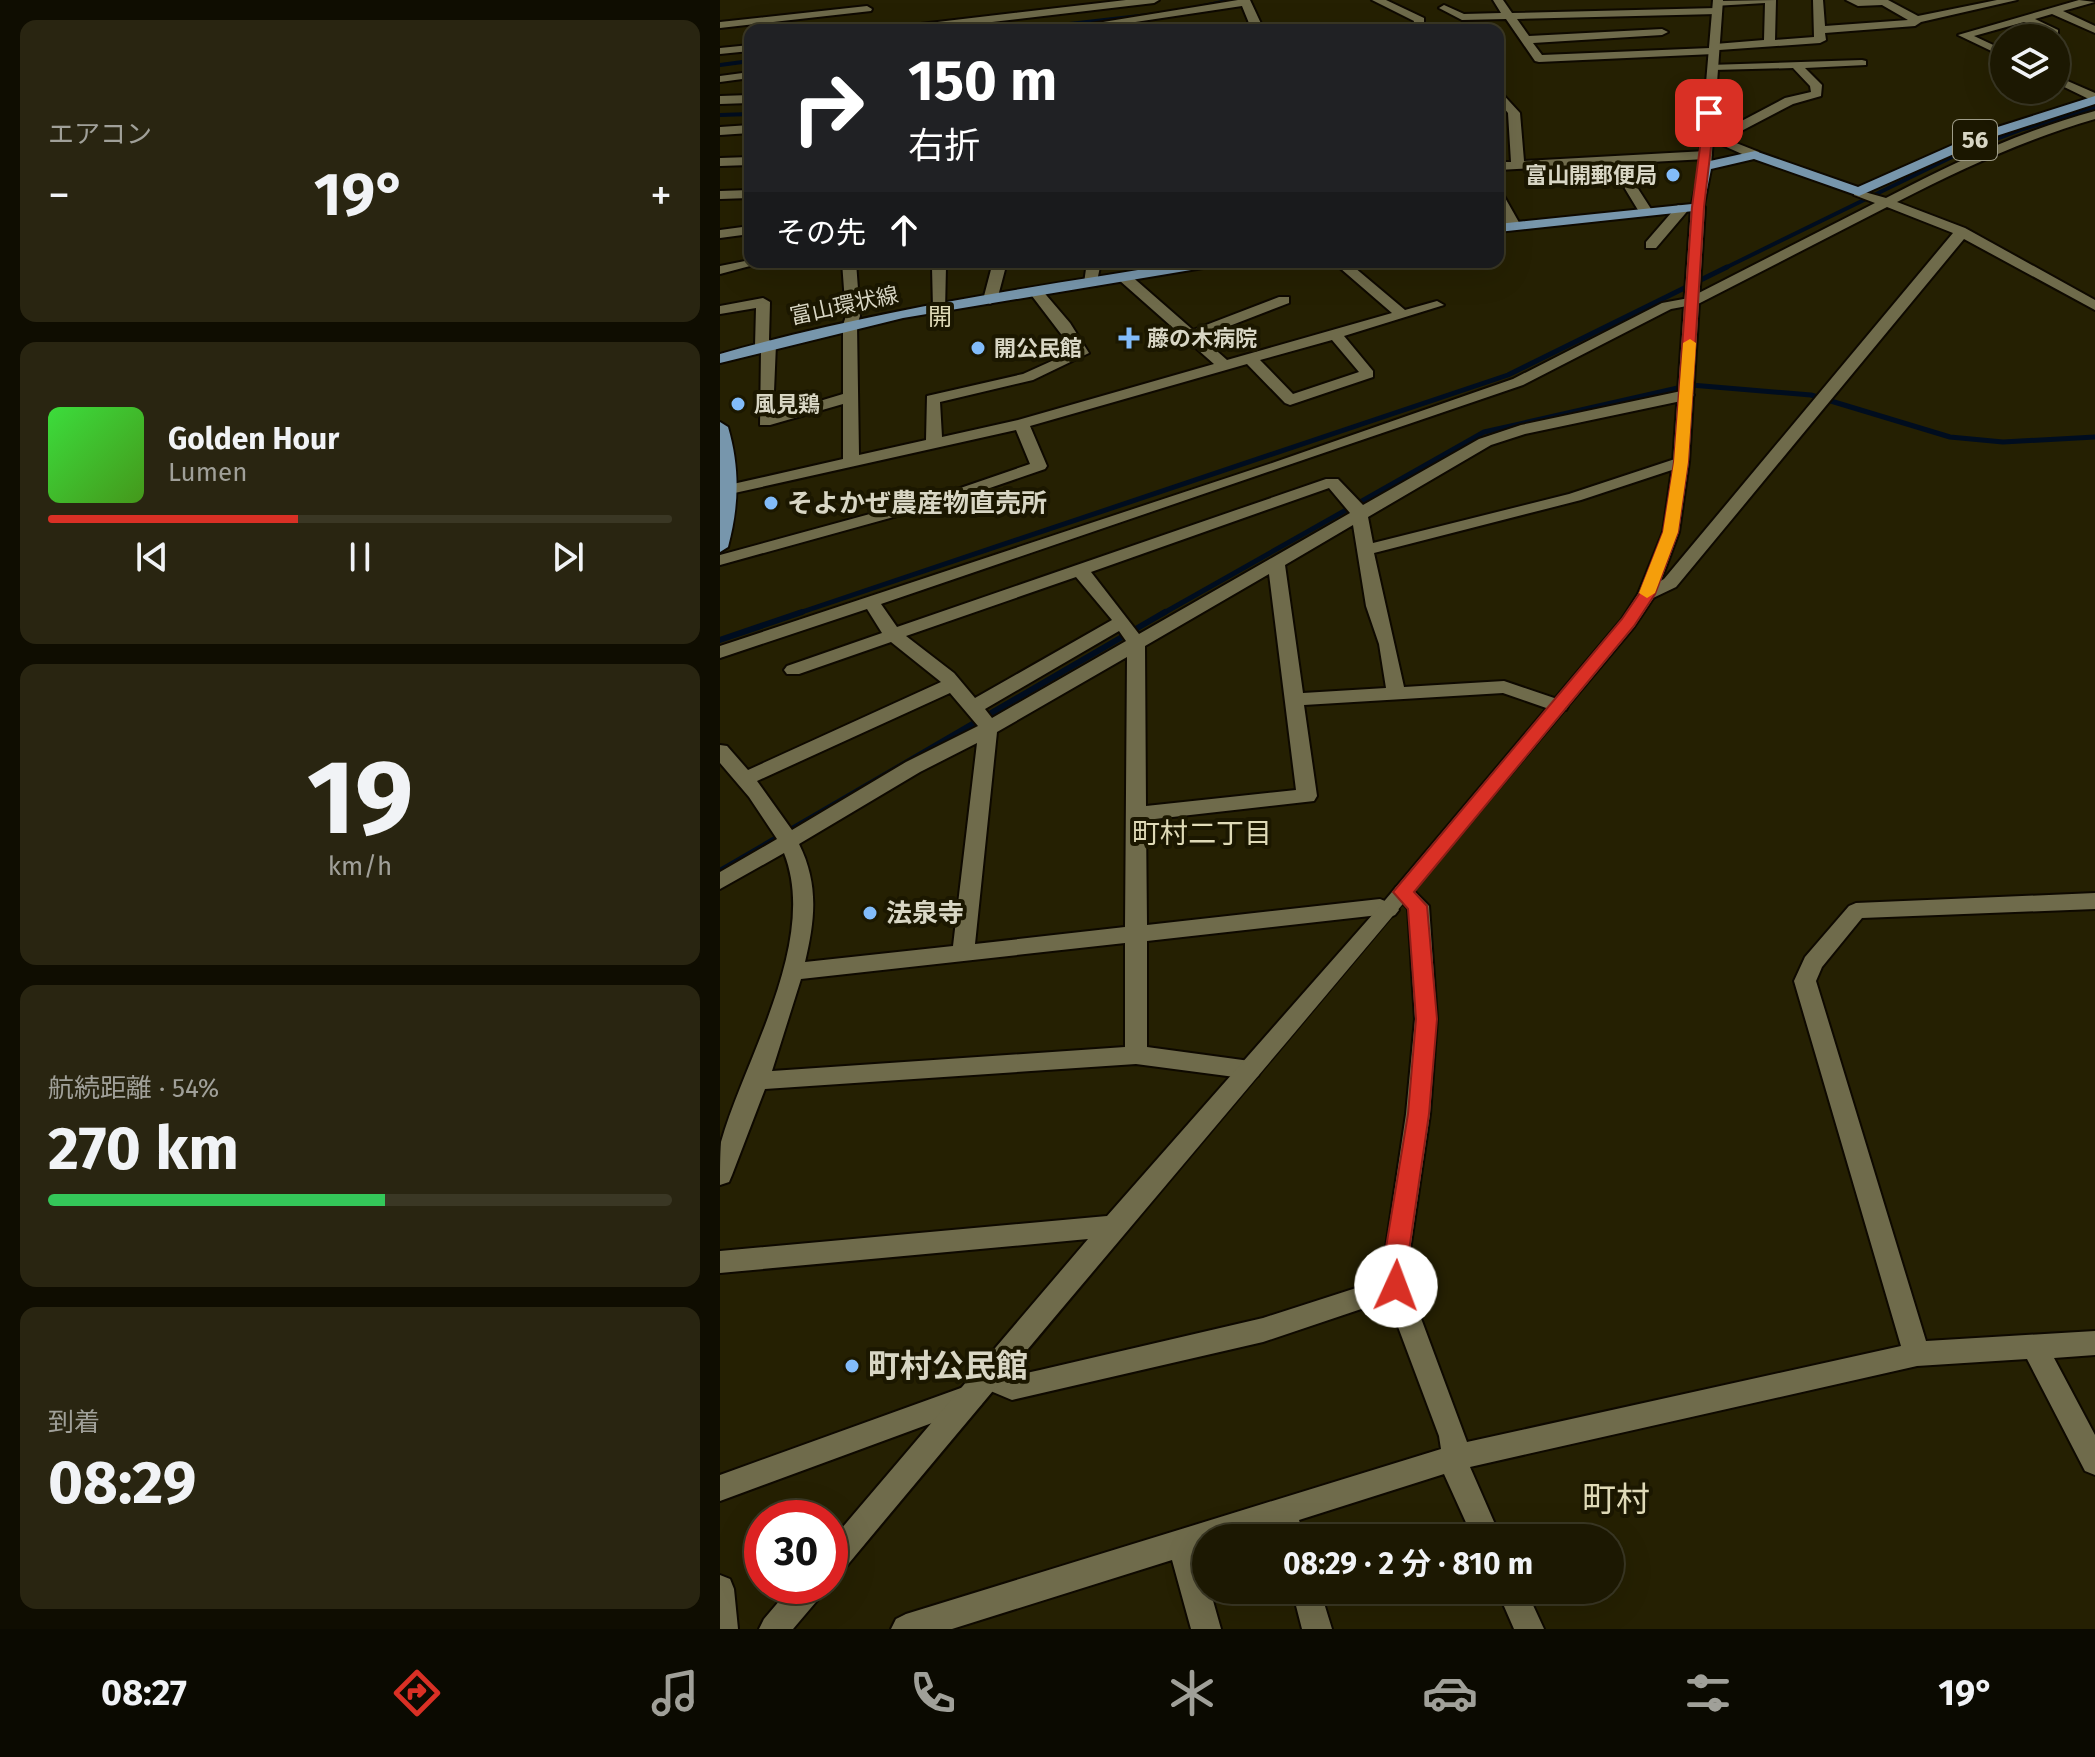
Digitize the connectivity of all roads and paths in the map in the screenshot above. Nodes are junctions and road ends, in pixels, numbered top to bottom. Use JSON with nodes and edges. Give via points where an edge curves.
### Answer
{"nodes":[{"id":1,"x":1154,"y":0,"type":"edge"},
{"id":2,"x":1498,"y":0,"type":"edge"},
{"id":3,"x":1581,"y":0,"type":"edge"},
{"id":4,"x":1768,"y":0,"type":"edge"},
{"id":5,"x":1818,"y":0,"type":"edge"},
{"id":6,"x":1851,"y":0,"type":"edge"},
{"id":7,"x":2012,"y":0,"type":"edge"},
{"id":8,"x":2091,"y":0,"type":"edge"},
{"id":9,"x":1384,"y":1,"type":"edge"},
{"id":10,"x":1887,"y":1,"type":"edge"},
{"id":11,"x":1128,"y":2,"type":"edge"},
{"id":12,"x":1992,"y":2,"type":"edge"},
{"id":13,"x":1558,"y":3,"type":"dead end"},
{"id":14,"x":1718,"y":5,"type":"edge"},
{"id":15,"x":1053,"y":6,"type":"edge"},
{"id":16,"x":1666,"y":6,"type":"edge"},
{"id":17,"x":1444,"y":8,"type":"dead end"},
{"id":18,"x":867,"y":10,"type":"edge"},
{"id":19,"x":2052,"y":10,"type":"junction"},
{"id":20,"x":1962,"y":11,"type":"junction"},
{"id":21,"x":1586,"y":14,"type":"junction"},
{"id":22,"x":1508,"y":15,"type":"junction"},
{"id":23,"x":2025,"y":18,"type":"junction"},
{"id":24,"x":1916,"y":20,"type":"junction"},
{"id":25,"x":934,"y":24,"type":"edge"},
{"id":26,"x":1094,"y":24,"type":"edge"},
{"id":27,"x":1255,"y":24,"type":"edge"},
{"id":28,"x":1419,"y":24,"type":"edge"},
{"id":29,"x":2005,"y":24,"type":"edge"},
{"id":30,"x":2037,"y":24,"type":"edge"},
{"id":31,"x":720,"y":25,"type":"edge"},
{"id":32,"x":1990,"y":27,"type":"edge"},
{"id":33,"x":1990,"y":28,"type":"edge"},
{"id":34,"x":1820,"y":30,"type":"junction"},
{"id":35,"x":2095,"y":30,"type":"edge"},
{"id":36,"x":1662,"y":32,"type":"junction"},
{"id":37,"x":1525,"y":40,"type":"junction"},
{"id":38,"x":1769,"y":43,"type":"junction"},
{"id":39,"x":1990,"y":47,"type":"edge"},
{"id":40,"x":744,"y":49,"type":"edge"},
{"id":41,"x":1714,"y":49,"type":"junction"},
{"id":42,"x":720,"y":51,"type":"edge"},
{"id":43,"x":1659,"y":54,"type":"junction"},
{"id":44,"x":1862,"y":63,"type":"dead end"},
{"id":45,"x":1713,"y":67,"type":"junction"},
{"id":46,"x":1798,"y":67,"type":"junction"},
{"id":47,"x":744,"y":76,"type":"edge"},
{"id":48,"x":720,"y":79,"type":"edge"},
{"id":49,"x":2070,"y":86,"type":"edge"},
{"id":50,"x":744,"y":99,"type":"edge"},
{"id":51,"x":2095,"y":99,"type":"edge"},
{"id":52,"x":720,"y":100,"type":"edge"},
{"id":53,"x":1504,"y":100,"type":"edge"},
{"id":54,"x":2095,"y":115,"type":"edge"},
{"id":55,"x":744,"y":129,"type":"edge"},
{"id":56,"x":720,"y":131,"type":"edge"},
{"id":57,"x":1712,"y":137,"type":"junction"},
{"id":58,"x":1755,"y":155,"type":"junction"},
{"id":59,"x":1705,"y":160,"type":"junction"},
{"id":60,"x":744,"y":161,"type":"edge"},
{"id":61,"x":720,"y":162,"type":"edge"},
{"id":62,"x":1518,"y":165,"type":"junction"},
{"id":63,"x":1504,"y":166,"type":"edge"},
{"id":64,"x":1630,"y":187,"type":"dead end"},
{"id":65,"x":1862,"y":193,"type":"junction"},
{"id":66,"x":744,"y":194,"type":"edge"},
{"id":67,"x":720,"y":195,"type":"edge"},
{"id":68,"x":1885,"y":202,"type":"junction"},
{"id":69,"x":1504,"y":207,"type":"edge"},
{"id":70,"x":1698,"y":207,"type":"junction"},
{"id":71,"x":1683,"y":208,"type":"junction"},
{"id":72,"x":1646,"y":212,"type":"junction"},
{"id":73,"x":1514,"y":226,"type":"junction"},
{"id":74,"x":1504,"y":227,"type":"edge"},
{"id":75,"x":744,"y":231,"type":"edge"},
{"id":76,"x":1960,"y":231,"type":"junction"},
{"id":77,"x":720,"y":234,"type":"edge"},
{"id":78,"x":1651,"y":245,"type":"dead end"},
{"id":79,"x":744,"y":265,"type":"edge"},
{"id":80,"x":849,"y":268,"type":"edge"},
{"id":81,"x":939,"y":268,"type":"edge"},
{"id":82,"x":998,"y":268,"type":"edge"},
{"id":83,"x":1093,"y":268,"type":"edge"},
{"id":84,"x":1168,"y":268,"type":"edge"},
{"id":85,"x":1347,"y":268,"type":"edge"},
{"id":86,"x":720,"y":270,"type":"edge"},
{"id":87,"x":1124,"y":277,"type":"junction"},
{"id":88,"x":1091,"y":283,"type":"junction"},
{"id":89,"x":1036,"y":292,"type":"junction"},
{"id":90,"x":990,"y":300,"type":"junction"},
{"id":91,"x":1284,"y":300,"type":"dead end"},
{"id":92,"x":1693,"y":301,"type":"junction"},
{"id":93,"x":1437,"y":305,"type":"dead end"},
{"id":94,"x":2095,"y":306,"type":"edge"},
{"id":95,"x":940,"y":308,"type":"junction"},
{"id":96,"x":720,"y":310,"type":"edge"},
{"id":97,"x":1402,"y":315,"type":"junction"},
{"id":98,"x":850,"y":325,"type":"junction"},
{"id":99,"x":1335,"y":334,"type":"junction"},
{"id":100,"x":1190,"y":336,"type":"junction"},
{"id":101,"x":766,"y":345,"type":"junction"},
{"id":102,"x":1249,"y":358,"type":"junction"},
{"id":103,"x":720,"y":359,"type":"edge"},
{"id":104,"x":1224,"y":365,"type":"junction"},
{"id":105,"x":1686,"y":395,"type":"junction"},
{"id":106,"x":850,"y":397,"type":"junction"},
{"id":107,"x":1021,"y":424,"type":"junction"},
{"id":108,"x":720,"y":427,"type":"edge"},
{"id":109,"x":934,"y":443,"type":"junction"},
{"id":110,"x":851,"y":460,"type":"junction"},
{"id":111,"x":1681,"y":462,"type":"junction"},
{"id":112,"x":730,"y":489,"type":"junction"},
{"id":113,"x":1359,"y":514,"type":"junction"},
{"id":114,"x":720,"y":547,"type":"edge"},
{"id":115,"x":1366,"y":550,"type":"junction"},
{"id":116,"x":720,"y":560,"type":"edge"},
{"id":117,"x":1276,"y":563,"type":"junction"},
{"id":118,"x":1080,"y":571,"type":"junction"},
{"id":119,"x":1647,"y":594,"type":"junction"},
{"id":120,"x":871,"y":602,"type":"junction"},
{"id":121,"x":1120,"y":623,"type":"junction"},
{"id":122,"x":893,"y":635,"type":"junction"},
{"id":123,"x":1136,"y":642,"type":"junction"},
{"id":124,"x":720,"y":652,"type":"edge"},
{"id":125,"x":793,"y":670,"type":"dead end"},
{"id":126,"x":953,"y":684,"type":"junction"},
{"id":127,"x":1396,"y":692,"type":"junction"},
{"id":128,"x":1295,"y":700,"type":"junction"},
{"id":129,"x":1559,"y":706,"type":"junction"},
{"id":130,"x":973,"y":708,"type":"junction"},
{"id":131,"x":988,"y":729,"type":"junction"},
{"id":132,"x":720,"y":751,"type":"edge"},
{"id":133,"x":745,"y":779,"type":"junction"},
{"id":134,"x":1135,"y":814,"type":"junction"},
{"id":135,"x":788,"y":843,"type":"junction"},
{"id":136,"x":720,"y":882,"type":"edge"},
{"id":137,"x":1396,"y":901,"type":"junction"},
{"id":138,"x":2095,"y":901,"type":"edge"},
{"id":139,"x":1136,"y":933,"type":"junction"},
{"id":140,"x":963,"y":952,"type":"junction"},
{"id":141,"x":793,"y":972,"type":"junction"},
{"id":142,"x":1136,"y":1055,"type":"junction"},
{"id":143,"x":1250,"y":1070,"type":"junction"},
{"id":144,"x":754,"y":1081,"type":"junction"},
{"id":145,"x":720,"y":1175,"type":"edge"},
{"id":146,"x":1114,"y":1226,"type":"junction"},
{"id":147,"x":720,"y":1262,"type":"edge"},
{"id":148,"x":1396,"y":1286,"type":"junction"},
{"id":149,"x":2095,"y":1343,"type":"edge"},
{"id":150,"x":2035,"y":1349,"type":"junction"},
{"id":151,"x":1917,"y":1354,"type":"junction"},
{"id":152,"x":982,"y":1386,"type":"junction"},
{"id":153,"x":1457,"y":1457,"type":"junction"},
{"id":154,"x":2095,"y":1462,"type":"edge"},
{"id":155,"x":720,"y":1488,"type":"edge"},
{"id":156,"x":1290,"y":1524,"type":"edge"},
{"id":157,"x":1481,"y":1524,"type":"edge"},
{"id":158,"x":1192,"y":1541,"type":"edge"},
{"id":159,"x":848,"y":1543,"type":"edge"},
{"id":160,"x":1182,"y":1543,"type":"junction"},
{"id":161,"x":720,"y":1589,"type":"edge"},
{"id":162,"x":796,"y":1604,"type":"edge"},
{"id":163,"x":1310,"y":1604,"type":"edge"},
{"id":164,"x":1517,"y":1604,"type":"edge"},
{"id":165,"x":960,"y":1621,"type":"edge"},
{"id":166,"x":723,"y":1629,"type":"edge"},
{"id":167,"x":774,"y":1629,"type":"edge"},
{"id":168,"x":906,"y":1629,"type":"edge"},
{"id":169,"x":1206,"y":1629,"type":"edge"},
{"id":170,"x":1317,"y":1629,"type":"edge"},
{"id":171,"x":1529,"y":1629,"type":"edge"}],
"edges":[{"from":1,"to":11,"type":"street"},
{"from":2,"to":22,"type":"street"},
{"from":3,"to":21,"type":"street"},
{"from":4,"to":14,"type":"street"},
{"from":4,"to":38,"type":"street"},
{"from":5,"to":34,"type":"street"},
{"from":6,"to":10,"type":"street"},
{"from":7,"to":12,"type":"street"},
{"from":8,"to":19,"type":"street"},
{"from":9,"to":28,"type":"street"},
{"from":10,"to":24,"type":"street"},
{"from":11,"to":15,"type":"street"},
{"from":12,"to":20,"type":"street"},
{"from":13,"to":22,"type":"street"},
{"from":14,"to":16,"type":"street"},
{"from":14,"to":41,"type":"street"},
{"from":15,"to":25,"type":"street"},
{"from":16,"to":21,"type":"street"},
{"from":16,"to":36,"type":"street"},
{"from":17,"to":22,"type":"street","via":[[1462,17]]},
{"from":18,"to":31,"type":"street"},
{"from":19,"to":23,"type":"street"},
{"from":19,"to":35,"type":"street"},
{"from":20,"to":24,"type":"street"},
{"from":20,"to":32,"type":"street"},
{"from":21,"to":22,"type":"street"},
{"from":22,"to":37,"type":"street"},
{"from":23,"to":29,"type":"street"},
{"from":23,"to":30,"type":"street"},
{"from":24,"to":34,"type":"street"},
{"from":26,"to":27,"type":"street","via":[[1246,2]]},
{"from":33,"to":39,"type":"street","via":[[1964,35]]},
{"from":34,"to":38,"type":"street","via":[[1820,40]]},
{"from":36,"to":37,"type":"street"},
{"from":36,"to":43,"type":"street"},
{"from":37,"to":43,"type":"street","via":[[1544,60]]},
{"from":38,"to":41,"type":"street"},
{"from":40,"to":42,"type":"street"},
{"from":41,"to":43,"type":"street"},
{"from":41,"to":45,"type":"street"},
{"from":44,"to":46,"type":"street"},
{"from":45,"to":46,"type":"street"},
{"from":45,"to":57,"type":"street"},
{"from":46,"to":57,"type":"street","via":[[1816,85],[1817,94],[1789,101]]},
{"from":47,"to":48,"type":"street"},
{"from":49,"to":51,"type":"street"},
{"from":50,"to":52,"type":"street"},
{"from":51,"to":65,"type":"main road","number":"56","via":[[1986,135]]},
{"from":53,"to":62,"type":"street","via":[[1514,113]]},
{"from":54,"to":68,"type":"street","via":[[2041,131]]},
{"from":55,"to":56,"type":"street"},
{"from":57,"to":58,"type":"street"},
{"from":57,"to":59,"type":"street"},
{"from":58,"to":59,"type":"main road","via":[[1722,164]]},
{"from":58,"to":65,"type":"main road"},
{"from":59,"to":62,"type":"street"},
{"from":59,"to":70,"type":"main road"},
{"from":60,"to":61,"type":"street"},
{"from":62,"to":63,"type":"street"},
{"from":64,"to":72,"type":"street"},
{"from":65,"to":68,"type":"street"},
{"from":66,"to":67,"type":"street"},
{"from":68,"to":76,"type":"street"},
{"from":68,"to":92,"type":"street"},
{"from":69,"to":73,"type":"street"},
{"from":70,"to":71,"type":"main road"},
{"from":70,"to":92,"type":"street"},
{"from":71,"to":72,"type":"main road"},
{"from":71,"to":78,"type":"street"},
{"from":72,"to":73,"type":"main road"},
{"from":73,"to":74,"type":"main road"},
{"from":75,"to":77,"type":"street"},
{"from":76,"to":94,"type":"street"},
{"from":76,"to":119,"type":"street","via":[[1714,533],[1670,583]]},
{"from":79,"to":86,"type":"street"},
{"from":80,"to":98,"type":"street"},
{"from":81,"to":95,"type":"street"},
{"from":82,"to":90,"type":"street"},
{"from":83,"to":88,"type":"street"},
{"from":84,"to":87,"type":"main road","name":"富山環状線"},
{"from":85,"to":97,"type":"street"},
{"from":87,"to":88,"type":"main road","name":"富山環状線"},
{"from":87,"to":100,"type":"street"},
{"from":88,"to":89,"type":"main road","name":"富山環状線"},
{"from":89,"to":90,"type":"main road","name":"富山環状線"},
{"from":89,"to":109,"type":"street","via":[[1082,353],[1028,377],[932,399]]},
{"from":90,"to":95,"type":"main road","name":"富山環状線"},
{"from":91,"to":100,"type":"street"},
{"from":92,"to":105,"type":"street"},
{"from":92,"to":120,"type":"street","via":[[1667,306],[1518,382]]},
{"from":93,"to":97,"type":"street"},
{"from":95,"to":98,"type":"main road","name":"富山環状線"},
{"from":96,"to":101,"type":"street","via":[[763,302]]},
{"from":97,"to":99,"type":"street"},
{"from":98,"to":101,"type":"main road","name":"富山環状線"},
{"from":98,"to":106,"type":"street"},
{"from":99,"to":102,"type":"street"},
{"from":99,"to":102,"type":"street","via":[[1368,374],[1290,400]]},
{"from":100,"to":104,"type":"street"},
{"from":101,"to":103,"type":"main road","name":"富山環状線"},
{"from":101,"to":106,"type":"street","via":[[765,422]]},
{"from":102,"to":104,"type":"street"},
{"from":104,"to":107,"type":"street"},
{"from":105,"to":111,"type":"street"},
{"from":105,"to":113,"type":"street","via":[[1485,442]]},
{"from":106,"to":110,"type":"street"},
{"from":107,"to":109,"type":"street"},
{"from":107,"to":116,"type":"street","via":[[1039,466],[949,497]]},
{"from":108,"to":112,"type":"main road"},
{"from":109,"to":110,"type":"street"},
{"from":110,"to":112,"type":"street"},
{"from":111,"to":115,"type":"street","via":[[1575,497]]},
{"from":111,"to":119,"type":"street","via":[[1671,532]]},
{"from":112,"to":114,"type":"main road"},
{"from":113,"to":115,"type":"street"},
{"from":113,"to":117,"type":"street"},
{"from":113,"to":118,"type":"street","via":[[1332,482]]},
{"from":115,"to":127,"type":"street"},
{"from":117,"to":123,"type":"street"},
{"from":117,"to":128,"type":"street"},
{"from":118,"to":121,"type":"street"},
{"from":118,"to":122,"type":"street"},
{"from":119,"to":129,"type":"street"},
{"from":120,"to":122,"type":"street"},
{"from":120,"to":124,"type":"street"},
{"from":121,"to":123,"type":"street"},
{"from":121,"to":130,"type":"street"},
{"from":122,"to":125,"type":"street"},
{"from":122,"to":126,"type":"street"},
{"from":123,"to":131,"type":"street"},
{"from":123,"to":134,"type":"street"},
{"from":126,"to":130,"type":"street"},
{"from":126,"to":133,"type":"street"},
{"from":127,"to":128,"type":"street"},
{"from":127,"to":129,"type":"street","via":[[1504,687]]},
{"from":128,"to":134,"type":"street","via":[[1307,796]]},
{"from":129,"to":137,"type":"street"},
{"from":130,"to":131,"type":"street"},
{"from":131,"to":135,"type":"street","via":[[913,767]]},
{"from":131,"to":140,"type":"street"},
{"from":132,"to":133,"type":"street"},
{"from":133,"to":135,"type":"street"},
{"from":134,"to":139,"type":"street"},
{"from":135,"to":136,"type":"street"},
{"from":135,"to":141,"type":"street","via":[[802,874],[805,909]]},
{"from":137,"to":139,"type":"street","via":[[1380,907]]},
{"from":137,"to":143,"type":"street"},
{"from":137,"to":148,"type":"street","via":[[1418,906],[1426,1019]]},
{"from":138,"to":151,"type":"street","via":[[1856,911],[1813,963],[1805,981]]},
{"from":139,"to":140,"type":"street"},
{"from":139,"to":142,"type":"street"},
{"from":140,"to":141,"type":"street"},
{"from":141,"to":144,"type":"street"},
{"from":142,"to":143,"type":"street"},
{"from":142,"to":144,"type":"street"},
{"from":143,"to":146,"type":"street"},
{"from":144,"to":145,"type":"street"},
{"from":146,"to":147,"type":"street"},
{"from":146,"to":152,"type":"street"},
{"from":148,"to":152,"type":"street","via":[[1263,1330],[1012,1388]]},
{"from":148,"to":153,"type":"street"},
{"from":149,"to":150,"type":"street"},
{"from":150,"to":151,"type":"street","via":[[1970,1347]]},
{"from":150,"to":154,"type":"street"},
{"from":151,"to":153,"type":"street"},
{"from":152,"to":155,"type":"street"},
{"from":152,"to":159,"type":"street"},
{"from":153,"to":156,"type":"street"},
{"from":153,"to":157,"type":"street","via":[[1457,1473]]},
{"from":158,"to":160,"type":"street"},
{"from":160,"to":165,"type":"street"},
{"from":160,"to":169,"type":"street"},
{"from":161,"to":166,"type":"street"},
{"from":162,"to":167,"type":"street"},
{"from":163,"to":170,"type":"street"},
{"from":164,"to":171,"type":"street"},
{"from":165,"to":168,"type":"street"}]}
